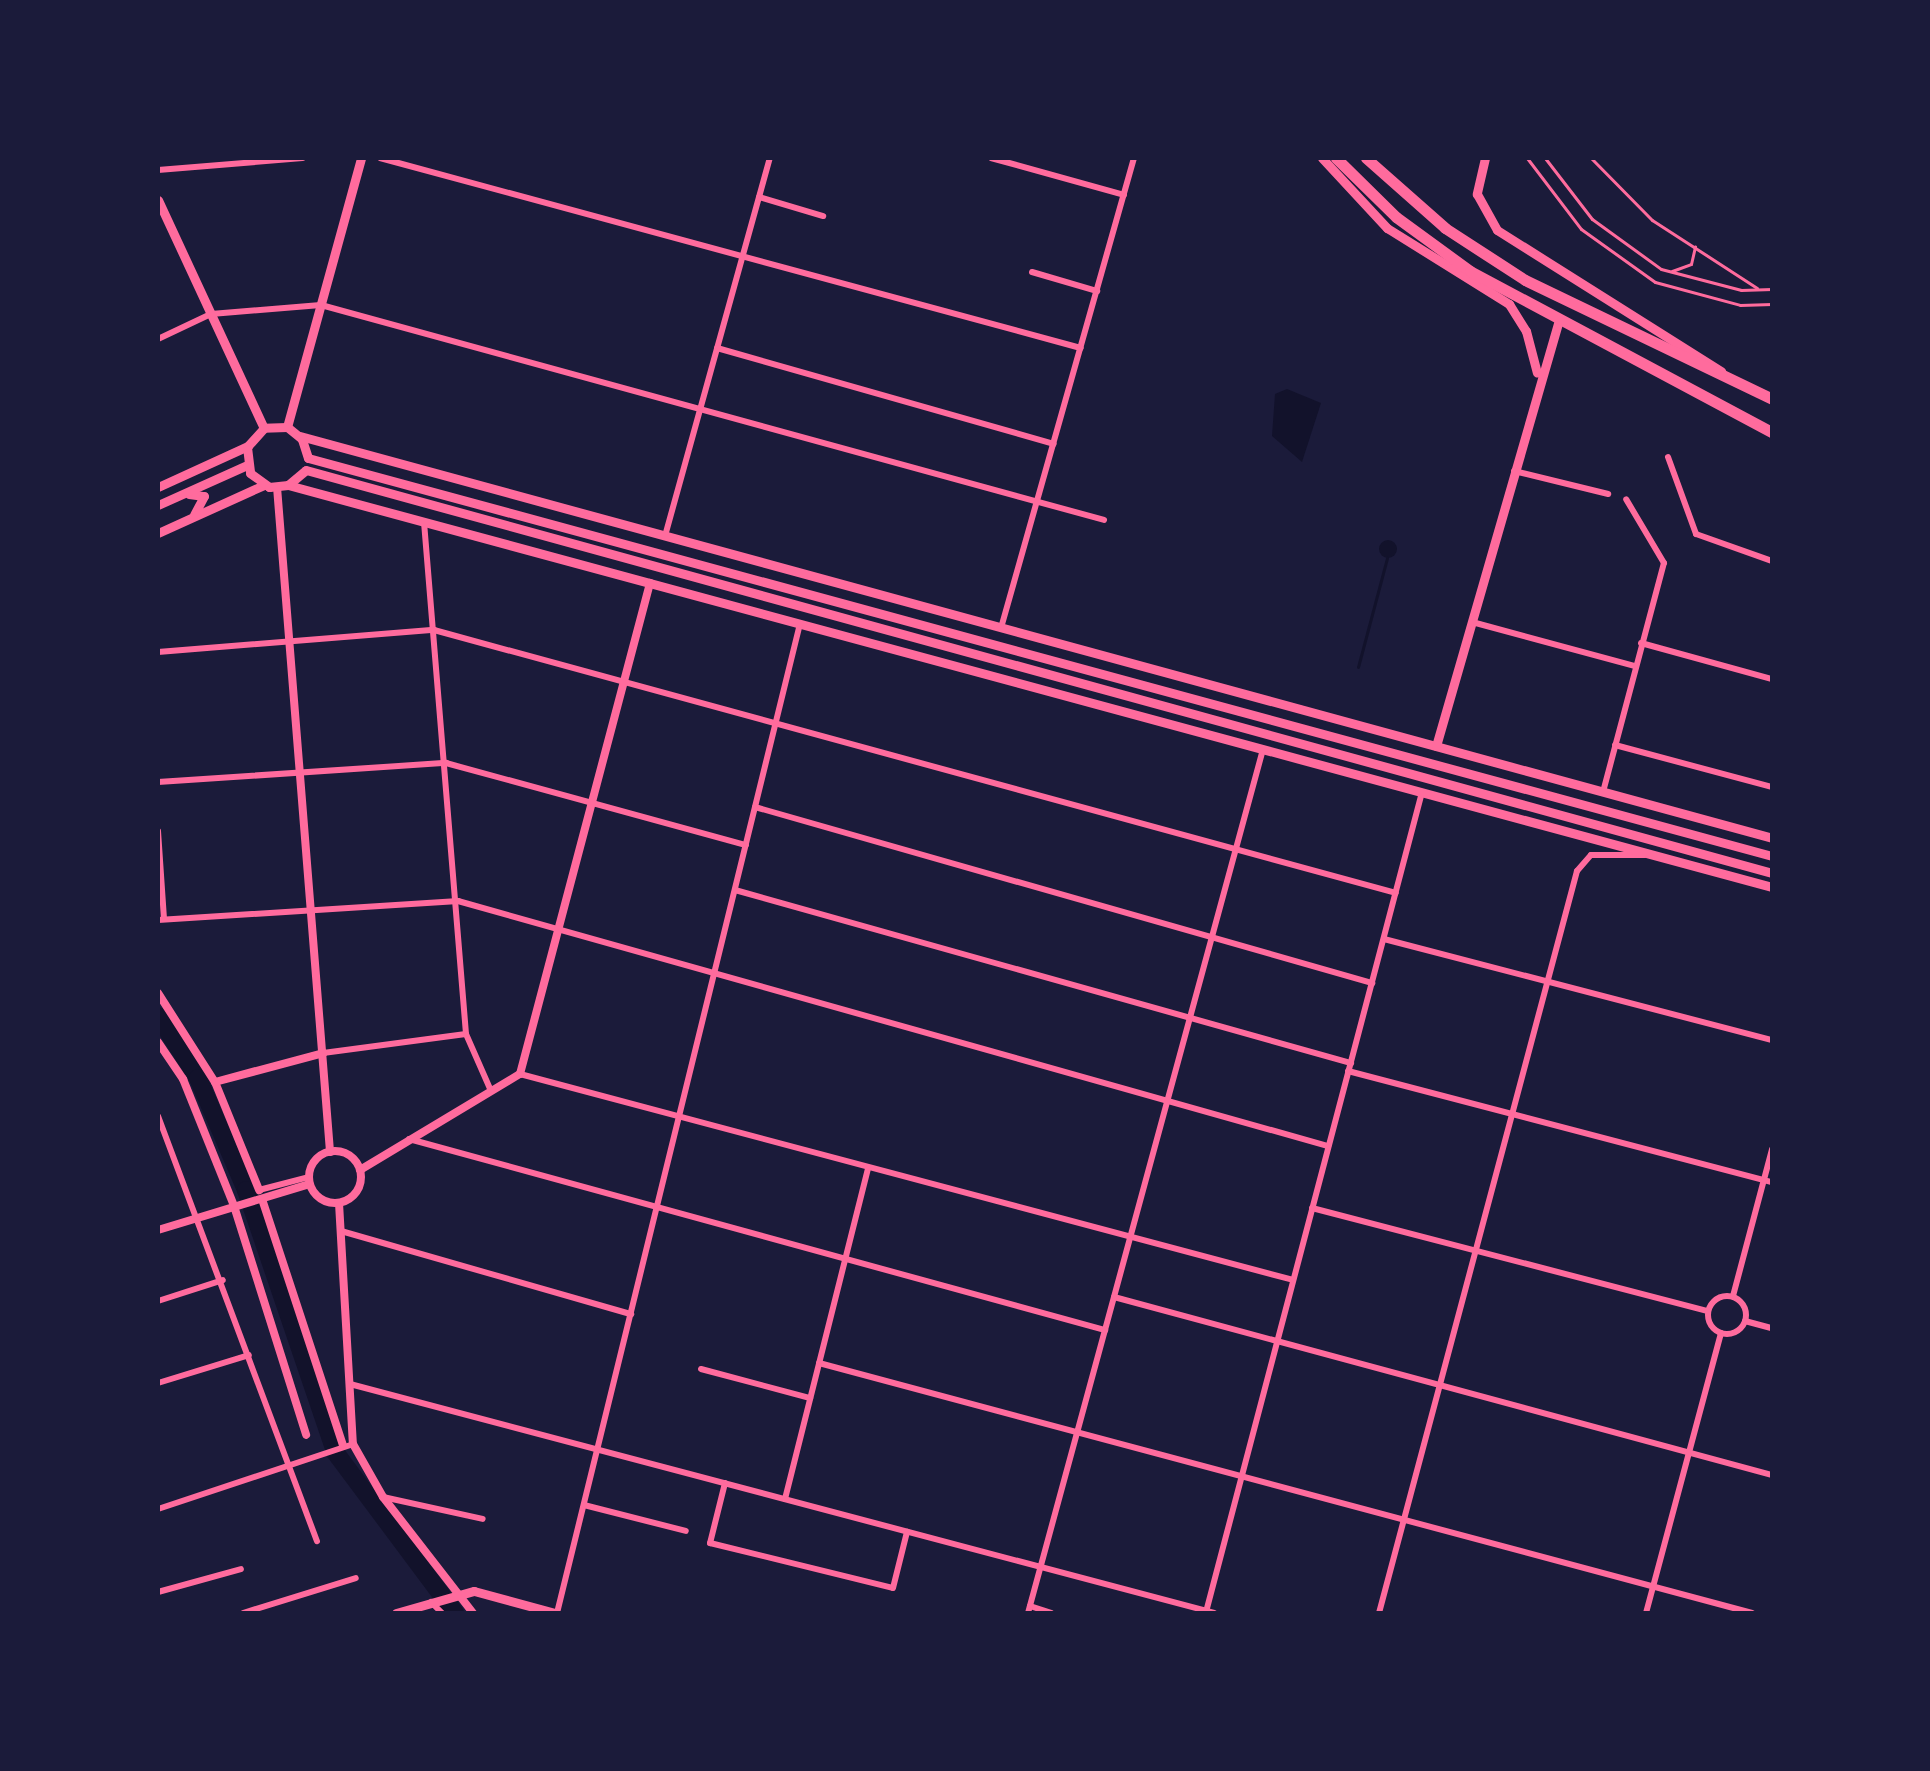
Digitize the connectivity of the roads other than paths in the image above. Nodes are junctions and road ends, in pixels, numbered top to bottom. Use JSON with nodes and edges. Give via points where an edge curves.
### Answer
{"nodes":[{"id":1,"x":303,"y":158,"type":"edge"},
{"id":2,"x":361,"y":158,"type":"edge"},
{"id":3,"x":380,"y":158,"type":"edge"},
{"id":4,"x":770,"y":158,"type":"edge"},
{"id":5,"x":991,"y":158,"type":"edge"},
{"id":6,"x":1134,"y":158,"type":"edge"},
{"id":7,"x":1322,"y":158,"type":"edge"},
{"id":8,"x":1336,"y":158,"type":"edge"},
{"id":9,"x":1366,"y":158,"type":"edge"},
{"id":10,"x":1485,"y":158,"type":"edge"},
{"id":11,"x":1527,"y":158,"type":"edge"},
{"id":12,"x":1545,"y":158,"type":"edge"},
{"id":13,"x":1591,"y":158,"type":"edge"},
{"id":14,"x":158,"y":170,"type":"edge"},
{"id":15,"x":1124,"y":195,"type":"junction"},
{"id":16,"x":759,"y":197,"type":"junction"},
{"id":17,"x":158,"y":200,"type":"edge"},
{"id":18,"x":823,"y":216,"type":"dead end"},
{"id":19,"x":1695,"y":246,"type":"junction"},
{"id":20,"x":743,"y":256,"type":"junction"},
{"id":21,"x":1032,"y":272,"type":"dead end"},
{"id":22,"x":1669,"y":272,"type":"junction"},
{"id":23,"x":1758,"y":289,"type":"junction"},
{"id":24,"x":1772,"y":289,"type":"edge"},
{"id":25,"x":1097,"y":291,"type":"junction"},
{"id":26,"x":1772,"y":304,"type":"edge"},
{"id":27,"x":321,"y":305,"type":"junction"},
{"id":28,"x":211,"y":314,"type":"junction"},
{"id":29,"x":1558,"y":322,"type":"junction"},
{"id":30,"x":158,"y":339,"type":"edge"},
{"id":31,"x":717,"y":348,"type":"junction"},
{"id":32,"x":1081,"y":348,"type":"junction"},
{"id":33,"x":1538,"y":376,"type":"junction"},
{"id":34,"x":1740,"y":384,"type":"junction"},
{"id":35,"x":1772,"y":399,"type":"edge"},
{"id":36,"x":700,"y":409,"type":"junction"},
{"id":37,"x":287,"y":427,"type":"junction"},
{"id":38,"x":264,"y":428,"type":"junction"},
{"id":39,"x":1772,"y":432,"type":"edge"},
{"id":40,"x":300,"y":436,"type":"junction"},
{"id":41,"x":1054,"y":444,"type":"junction"},
{"id":42,"x":248,"y":446,"type":"junction"},
{"id":43,"x":1668,"y":457,"type":"dead end"},
{"id":44,"x":247,"y":465,"type":"junction"},
{"id":45,"x":1513,"y":471,"type":"junction"},
{"id":46,"x":264,"y":485,"type":"junction"},
{"id":47,"x":288,"y":485,"type":"junction"},
{"id":48,"x":158,"y":487,"type":"edge"},
{"id":49,"x":277,"y":487,"type":"junction"},
{"id":50,"x":1608,"y":494,"type":"dead end"},
{"id":51,"x":178,"y":496,"type":"junction"},
{"id":52,"x":1626,"y":499,"type":"dead end"},
{"id":53,"x":1037,"y":501,"type":"junction"},
{"id":54,"x":158,"y":505,"type":"edge"},
{"id":55,"x":192,"y":517,"type":"junction"},
{"id":56,"x":1104,"y":520,"type":"dead end"},
{"id":57,"x":424,"y":522,"type":"junction"},
{"id":58,"x":158,"y":533,"type":"edge"},
{"id":59,"x":665,"y":536,"type":"junction"},
{"id":60,"x":1772,"y":561,"type":"edge"},
{"id":61,"x":650,"y":583,"type":"junction"},
{"id":62,"x":1472,"y":622,"type":"junction"},
{"id":63,"x":800,"y":624,"type":"junction"},
{"id":64,"x":1001,"y":628,"type":"junction"},
{"id":65,"x":434,"y":630,"type":"junction"},
{"id":66,"x":290,"y":641,"type":"junction"},
{"id":67,"x":1641,"y":643,"type":"junction"},
{"id":68,"x":158,"y":652,"type":"edge"},
{"id":69,"x":1635,"y":666,"type":"junction"},
{"id":70,"x":1772,"y":679,"type":"edge"},
{"id":71,"x":626,"y":683,"type":"junction"},
{"id":72,"x":1155,"y":701,"type":"junction"},
{"id":73,"x":776,"y":724,"type":"junction"},
{"id":74,"x":1179,"y":727,"type":"junction"},
{"id":75,"x":1615,"y":745,"type":"junction"},
{"id":76,"x":1436,"y":746,"type":"junction"},
{"id":77,"x":1263,"y":749,"type":"junction"},
{"id":78,"x":446,"y":763,"type":"junction"},
{"id":79,"x":300,"y":771,"type":"junction"},
{"id":80,"x":158,"y":782,"type":"edge"},
{"id":81,"x":1772,"y":787,"type":"edge"},
{"id":82,"x":1422,"y":792,"type":"junction"},
{"id":83,"x":1603,"y":792,"type":"junction"},
{"id":84,"x":592,"y":802,"type":"junction"},
{"id":85,"x":755,"y":807,"type":"junction"},
{"id":86,"x":158,"y":831,"type":"edge"},
{"id":87,"x":1772,"y":838,"type":"edge"},
{"id":88,"x":746,"y":845,"type":"junction"},
{"id":89,"x":1236,"y":850,"type":"junction"},
{"id":90,"x":1653,"y":855,"type":"junction"},
{"id":91,"x":1772,"y":856,"type":"edge"},
{"id":92,"x":1772,"y":873,"type":"edge"},
{"id":93,"x":1772,"y":884,"type":"edge"},
{"id":94,"x":735,"y":890,"type":"junction"},
{"id":95,"x":1396,"y":893,"type":"junction"},
{"id":96,"x":458,"y":901,"type":"junction"},
{"id":97,"x":311,"y":907,"type":"junction"},
{"id":98,"x":161,"y":920,"type":"edge"},
{"id":99,"x":560,"y":926,"type":"junction"},
{"id":100,"x":1212,"y":938,"type":"junction"},
{"id":101,"x":1384,"y":939,"type":"junction"},
{"id":102,"x":716,"y":968,"type":"junction"},
{"id":103,"x":1546,"y":981,"type":"junction"},
{"id":104,"x":1372,"y":983,"type":"junction"},
{"id":105,"x":158,"y":993,"type":"edge"},
{"id":106,"x":1190,"y":1019,"type":"junction"},
{"id":107,"x":466,"y":1034,"type":"junction"},
{"id":108,"x":1772,"y":1040,"type":"edge"},
{"id":109,"x":158,"y":1042,"type":"edge"},
{"id":110,"x":323,"y":1053,"type":"junction"},
{"id":111,"x":1350,"y":1067,"type":"junction"},
{"id":112,"x":520,"y":1074,"type":"junction"},
{"id":113,"x":215,"y":1082,"type":"junction"},
{"id":114,"x":491,"y":1091,"type":"junction"},
{"id":115,"x":1167,"y":1102,"type":"junction"},
{"id":116,"x":1511,"y":1113,"type":"junction"},
{"id":117,"x":158,"y":1116,"type":"edge"},
{"id":118,"x":679,"y":1119,"type":"junction"},
{"id":119,"x":409,"y":1139,"type":"junction"},
{"id":120,"x":1328,"y":1146,"type":"junction"},
{"id":121,"x":1772,"y":1149,"type":"edge"},
{"id":122,"x":330,"y":1152,"type":"junction"},
{"id":123,"x":868,"y":1169,"type":"junction"},
{"id":124,"x":360,"y":1170,"type":"junction"},
{"id":125,"x":309,"y":1180,"type":"junction"},
{"id":126,"x":1764,"y":1180,"type":"junction"},
{"id":127,"x":1772,"y":1182,"type":"edge"},
{"id":128,"x":260,"y":1194,"type":"junction"},
{"id":129,"x":339,"y":1203,"type":"junction"},
{"id":130,"x":234,"y":1206,"type":"junction"},
{"id":131,"x":1312,"y":1208,"type":"junction"},
{"id":132,"x":658,"y":1209,"type":"junction"},
{"id":133,"x":201,"y":1216,"type":"junction"},
{"id":134,"x":158,"y":1230,"type":"edge"},
{"id":135,"x":341,"y":1231,"type":"junction"},
{"id":136,"x":1130,"y":1239,"type":"junction"},
{"id":137,"x":1475,"y":1250,"type":"junction"},
{"id":138,"x":845,"y":1259,"type":"junction"},
{"id":139,"x":223,"y":1280,"type":"junction"},
{"id":140,"x":1293,"y":1280,"type":"junction"},
{"id":141,"x":1733,"y":1296,"type":"junction"},
{"id":142,"x":1114,"y":1297,"type":"junction"},
{"id":143,"x":158,"y":1301,"type":"edge"},
{"id":144,"x":1708,"y":1311,"type":"junction"},
{"id":145,"x":631,"y":1314,"type":"junction"},
{"id":146,"x":1745,"y":1321,"type":"junction"},
{"id":147,"x":1772,"y":1328,"type":"edge"},
{"id":148,"x":1105,"y":1330,"type":"junction"},
{"id":149,"x":1721,"y":1333,"type":"junction"},
{"id":150,"x":1277,"y":1342,"type":"junction"},
{"id":151,"x":249,"y":1355,"type":"junction"},
{"id":152,"x":819,"y":1363,"type":"junction"},
{"id":153,"x":701,"y":1369,"type":"dead end"},
{"id":154,"x":158,"y":1383,"type":"edge"},
{"id":155,"x":350,"y":1384,"type":"junction"},
{"id":156,"x":1439,"y":1386,"type":"junction"},
{"id":157,"x":810,"y":1398,"type":"junction"},
{"id":158,"x":1078,"y":1431,"type":"junction"},
{"id":159,"x":306,"y":1435,"type":"dead end"},
{"id":160,"x":348,"y":1445,"type":"junction"},
{"id":161,"x":598,"y":1449,"type":"junction"},
{"id":162,"x":1689,"y":1453,"type":"junction"},
{"id":163,"x":286,"y":1463,"type":"junction"},
{"id":164,"x":1772,"y":1475,"type":"edge"},
{"id":165,"x":1241,"y":1479,"type":"junction"},
{"id":166,"x":725,"y":1483,"type":"junction"},
{"id":167,"x":383,"y":1497,"type":"junction"},
{"id":168,"x":785,"y":1499,"type":"junction"},
{"id":169,"x":584,"y":1505,"type":"junction"},
{"id":170,"x":158,"y":1509,"type":"edge"},
{"id":171,"x":483,"y":1519,"type":"dead end"},
{"id":172,"x":1403,"y":1523,"type":"junction"},
{"id":173,"x":686,"y":1531,"type":"dead end"},
{"id":174,"x":907,"y":1532,"type":"junction"},
{"id":175,"x":317,"y":1541,"type":"dead end"},
{"id":176,"x":1041,"y":1568,"type":"junction"},
{"id":177,"x":241,"y":1569,"type":"dead end"},
{"id":178,"x":356,"y":1578,"type":"dead end"},
{"id":179,"x":1653,"y":1586,"type":"junction"},
{"id":180,"x":158,"y":1592,"type":"edge"},
{"id":181,"x":455,"y":1594,"type":"junction"},
{"id":182,"x":432,"y":1602,"type":"junction"},
{"id":183,"x":1029,"y":1610,"type":"edge"},
{"id":184,"x":1209,"y":1612,"type":"edge"},
{"id":185,"x":243,"y":1613,"type":"edge"},
{"id":186,"x":396,"y":1613,"type":"edge"},
{"id":187,"x":442,"y":1613,"type":"edge"},
{"id":188,"x":473,"y":1613,"type":"edge"},
{"id":189,"x":556,"y":1613,"type":"edge"},
{"id":190,"x":1051,"y":1613,"type":"edge"},
{"id":191,"x":1379,"y":1613,"type":"edge"},
{"id":192,"x":1646,"y":1613,"type":"edge"},
{"id":193,"x":1752,"y":1613,"type":"edge"}],
"edges":[{"from":1,"to":14,"type":"street"},
{"from":2,"to":27,"type":"main road"},
{"from":3,"to":20,"type":"street"},
{"from":4,"to":16,"type":"street"},
{"from":5,"to":15,"type":"street"},
{"from":6,"to":15,"type":"street"},
{"from":7,"to":33,"type":"main road","via":[[1387,228],[1509,304],[1526,331]]},
{"from":8,"to":29,"type":"highway","via":[[1396,217]]},
{"from":9,"to":34,"type":"highway","via":[[1445,228],[1525,280]]},
{"from":10,"to":34,"type":"main road","via":[[1477,194],[1497,230]]},
{"from":11,"to":26,"type":"lane","via":[[1581,229],[1633,270],[1699,297]]},
{"from":12,"to":22,"type":"lane","via":[[1592,219]]},
{"from":13,"to":19,"type":"lane","via":[[1652,220]]},
{"from":15,"to":25,"type":"street"},
{"from":16,"to":18,"type":"street"},
{"from":16,"to":20,"type":"street"},
{"from":17,"to":28,"type":"main road"},
{"from":19,"to":22,"type":"lane","via":[[1691,264]]},
{"from":19,"to":23,"type":"lane"},
{"from":20,"to":31,"type":"street"},
{"from":20,"to":32,"type":"street"},
{"from":21,"to":25,"type":"street"},
{"from":22,"to":23,"type":"lane"},
{"from":23,"to":24,"type":"lane"},
{"from":25,"to":32,"type":"street"},
{"from":27,"to":28,"type":"street"},
{"from":27,"to":36,"type":"street"},
{"from":27,"to":37,"type":"main road"},
{"from":28,"to":30,"type":"street"},
{"from":28,"to":38,"type":"main road"},
{"from":29,"to":33,"type":"main road"},
{"from":29,"to":39,"type":"highway"},
{"from":31,"to":36,"type":"street"},
{"from":31,"to":41,"type":"street"},
{"from":32,"to":41,"type":"street"},
{"from":33,"to":45,"type":"main road"},
{"from":34,"to":35,"type":"highway"},
{"from":36,"to":53,"type":"street"},
{"from":36,"to":59,"type":"street"},
{"from":37,"to":38,"type":"main road"},
{"from":37,"to":40,"type":"main road"},
{"from":38,"to":42,"type":"main road"},
{"from":40,"to":59,"type":"main road"},
{"from":40,"to":91,"type":"main road","via":[[308,458]]},
{"from":41,"to":53,"type":"street"},
{"from":42,"to":44,"type":"main road"},
{"from":42,"to":48,"type":"main road"},
{"from":43,"to":60,"type":"street","via":[[1696,534]]},
{"from":44,"to":46,"type":"main road"},
{"from":44,"to":51,"type":"main road"},
{"from":45,"to":50,"type":"street"},
{"from":45,"to":62,"type":"main road"},
{"from":46,"to":49,"type":"main road"},
{"from":46,"to":55,"type":"main road"},
{"from":47,"to":49,"type":"main road"},
{"from":47,"to":57,"type":"main road"},
{"from":47,"to":72,"type":"main road","via":[[306,470]]},
{"from":49,"to":66,"type":"street"},
{"from":51,"to":54,"type":"main road"},
{"from":51,"to":55,"type":"main road","via":[[204,496]]},
{"from":52,"to":67,"type":"street","via":[[1664,563]]},
{"from":53,"to":56,"type":"street"},
{"from":53,"to":64,"type":"street"},
{"from":55,"to":58,"type":"main road"},
{"from":57,"to":61,"type":"main road"},
{"from":57,"to":65,"type":"street"},
{"from":59,"to":64,"type":"main road"},
{"from":61,"to":63,"type":"main road"},
{"from":61,"to":71,"type":"street"},
{"from":62,"to":69,"type":"street"},
{"from":62,"to":76,"type":"main road"},
{"from":63,"to":73,"type":"street"},
{"from":63,"to":74,"type":"main road"},
{"from":64,"to":76,"type":"main road"},
{"from":65,"to":66,"type":"street"},
{"from":65,"to":71,"type":"street"},
{"from":65,"to":78,"type":"street"},
{"from":66,"to":68,"type":"street"},
{"from":66,"to":79,"type":"street"},
{"from":67,"to":69,"type":"street"},
{"from":67,"to":70,"type":"street"},
{"from":69,"to":75,"type":"street"},
{"from":71,"to":73,"type":"street"},
{"from":71,"to":84,"type":"street"},
{"from":72,"to":74,"type":"main road"},
{"from":72,"to":92,"type":"main road"},
{"from":73,"to":85,"type":"street"},
{"from":73,"to":89,"type":"street"},
{"from":74,"to":77,"type":"main road"},
{"from":75,"to":81,"type":"street"},
{"from":75,"to":83,"type":"street"},
{"from":76,"to":83,"type":"main road"},
{"from":77,"to":82,"type":"main road"},
{"from":77,"to":89,"type":"street"},
{"from":78,"to":79,"type":"street"},
{"from":78,"to":84,"type":"street"},
{"from":78,"to":96,"type":"street"},
{"from":79,"to":80,"type":"street"},
{"from":79,"to":97,"type":"street"},
{"from":82,"to":90,"type":"main road"},
{"from":82,"to":95,"type":"street"},
{"from":83,"to":87,"type":"main road"},
{"from":84,"to":88,"type":"street"},
{"from":84,"to":99,"type":"street"},
{"from":85,"to":88,"type":"street"},
{"from":85,"to":100,"type":"street"},
{"from":86,"to":98,"type":"street"},
{"from":88,"to":94,"type":"street"},
{"from":89,"to":95,"type":"street"},
{"from":89,"to":100,"type":"street"},
{"from":90,"to":93,"type":"main road"},
{"from":90,"to":103,"type":"street","via":[[1584,859]]},
{"from":94,"to":102,"type":"street"},
{"from":94,"to":106,"type":"street"},
{"from":95,"to":101,"type":"street"},
{"from":96,"to":97,"type":"street"},
{"from":96,"to":99,"type":"street"},
{"from":96,"to":107,"type":"street"},
{"from":97,"to":98,"type":"street"},
{"from":97,"to":110,"type":"street"},
{"from":99,"to":102,"type":"street"},
{"from":99,"to":112,"type":"street"},
{"from":100,"to":104,"type":"street"},
{"from":100,"to":106,"type":"street"},
{"from":101,"to":103,"type":"street"},
{"from":101,"to":104,"type":"street"},
{"from":102,"to":115,"type":"street"},
{"from":102,"to":118,"type":"street"},
{"from":103,"to":108,"type":"street"},
{"from":103,"to":116,"type":"street"},
{"from":104,"to":111,"type":"street"},
{"from":105,"to":113,"type":"street"},
{"from":106,"to":111,"type":"street"},
{"from":106,"to":115,"type":"street"},
{"from":107,"to":110,"type":"street"},
{"from":107,"to":114,"type":"street"},
{"from":109,"to":130,"type":"street","via":[[183,1079]]},
{"from":110,"to":113,"type":"street"},
{"from":110,"to":122,"type":"street"},
{"from":111,"to":116,"type":"street"},
{"from":111,"to":120,"type":"street"},
{"from":112,"to":114,"type":"street"},
{"from":112,"to":118,"type":"street"},
{"from":113,"to":128,"type":"street"},
{"from":114,"to":119,"type":"street"},
{"from":115,"to":120,"type":"street"},
{"from":115,"to":136,"type":"street"},
{"from":116,"to":126,"type":"street"},
{"from":116,"to":137,"type":"street"},
{"from":117,"to":133,"type":"street"},
{"from":118,"to":123,"type":"street"},
{"from":118,"to":132,"type":"street"},
{"from":119,"to":124,"type":"street"},
{"from":119,"to":132,"type":"street"},
{"from":120,"to":131,"type":"street"},
{"from":121,"to":126,"type":"street"},
{"from":122,"to":124,"type":"street","via":[[345,1153]]},
{"from":122,"to":125,"type":"street"},
{"from":123,"to":136,"type":"street"},
{"from":123,"to":138,"type":"street"},
{"from":124,"to":129,"type":"street","via":[[354,1195]]},
{"from":125,"to":128,"type":"street"},
{"from":125,"to":129,"type":"street","via":[[317,1197]]},
{"from":126,"to":127,"type":"street"},
{"from":126,"to":141,"type":"street"},
{"from":128,"to":130,"type":"street"},
{"from":128,"to":160,"type":"street"},
{"from":129,"to":135,"type":"street"},
{"from":130,"to":133,"type":"street"},
{"from":130,"to":159,"type":"street"},
{"from":131,"to":137,"type":"street"},
{"from":131,"to":140,"type":"street"},
{"from":132,"to":138,"type":"street"},
{"from":132,"to":145,"type":"street"},
{"from":133,"to":134,"type":"street"},
{"from":133,"to":139,"type":"street"},
{"from":135,"to":145,"type":"street"},
{"from":135,"to":155,"type":"street"},
{"from":136,"to":140,"type":"street"},
{"from":136,"to":142,"type":"street"},
{"from":137,"to":144,"type":"street"},
{"from":137,"to":156,"type":"street"},
{"from":138,"to":148,"type":"street"},
{"from":138,"to":152,"type":"street"},
{"from":139,"to":143,"type":"street"},
{"from":139,"to":151,"type":"street"},
{"from":140,"to":150,"type":"street"},
{"from":141,"to":144,"type":"street","via":[[1714,1300]]},
{"from":141,"to":146,"type":"street","via":[[1746,1309]]},
{"from":142,"to":148,"type":"street"},
{"from":142,"to":150,"type":"street"},
{"from":144,"to":149,"type":"street"},
{"from":145,"to":161,"type":"street"},
{"from":146,"to":147,"type":"street"},
{"from":146,"to":149,"type":"street"},
{"from":148,"to":158,"type":"street"},
{"from":149,"to":162,"type":"street"},
{"from":150,"to":156,"type":"street"},
{"from":150,"to":165,"type":"street"},
{"from":151,"to":154,"type":"street"},
{"from":151,"to":163,"type":"street"},
{"from":152,"to":157,"type":"street"},
{"from":152,"to":158,"type":"street"},
{"from":153,"to":157,"type":"street"},
{"from":155,"to":160,"type":"street"},
{"from":155,"to":161,"type":"street"},
{"from":156,"to":162,"type":"street"},
{"from":156,"to":172,"type":"street"},
{"from":157,"to":168,"type":"street"},
{"from":158,"to":165,"type":"street"},
{"from":158,"to":176,"type":"street"},
{"from":160,"to":163,"type":"street"},
{"from":160,"to":167,"type":"street"},
{"from":161,"to":166,"type":"street"},
{"from":161,"to":169,"type":"street"},
{"from":162,"to":164,"type":"street"},
{"from":162,"to":179,"type":"street"},
{"from":163,"to":170,"type":"street"},
{"from":163,"to":175,"type":"street"},
{"from":165,"to":172,"type":"street"},
{"from":165,"to":184,"type":"street"},
{"from":166,"to":168,"type":"street"},
{"from":166,"to":174,"type":"street","via":[[710,1543],[893,1588]]},
{"from":167,"to":171,"type":"street"},
{"from":167,"to":181,"type":"street"},
{"from":168,"to":174,"type":"street"},
{"from":169,"to":173,"type":"street"},
{"from":169,"to":189,"type":"street"},
{"from":172,"to":179,"type":"street"},
{"from":172,"to":191,"type":"street"},
{"from":174,"to":176,"type":"street"},
{"from":176,"to":183,"type":"street"},
{"from":176,"to":184,"type":"street"},
{"from":177,"to":180,"type":"street"},
{"from":178,"to":185,"type":"street"},
{"from":179,"to":192,"type":"street"},
{"from":179,"to":193,"type":"street"},
{"from":181,"to":182,"type":"main road"},
{"from":181,"to":188,"type":"street"},
{"from":181,"to":189,"type":"main road","via":[[474,1591]]},
{"from":182,"to":186,"type":"main road"},
{"from":182,"to":187,"type":"street"},
{"from":183,"to":190,"type":"street"}]}
